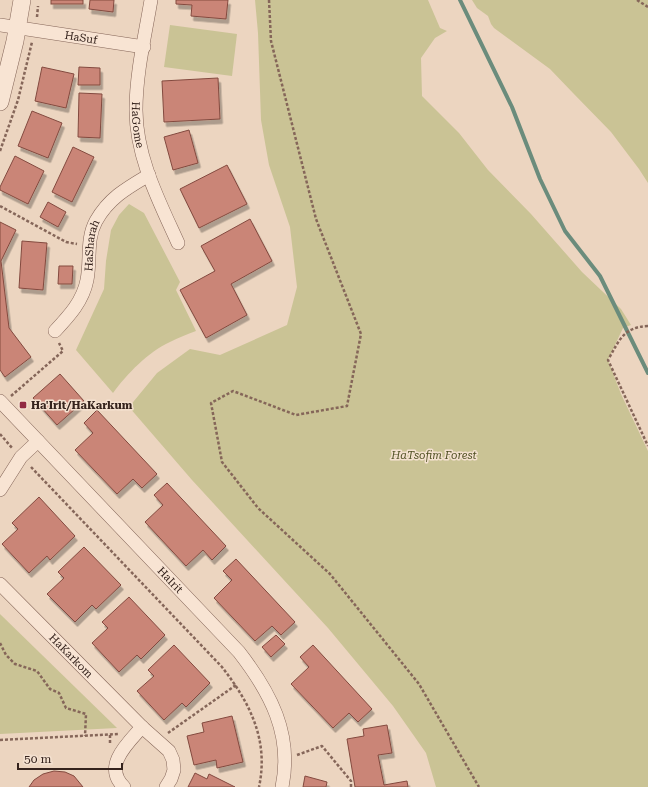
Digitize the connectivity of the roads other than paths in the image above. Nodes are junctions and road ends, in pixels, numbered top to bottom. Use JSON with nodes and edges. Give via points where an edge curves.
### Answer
{"nodes":[{"id":1,"x":22,"y":0,"type":"edge"},
{"id":2,"x":151,"y":0,"type":"edge"},
{"id":3,"x":0,"y":25,"type":"edge"},
{"id":4,"x":18,"y":27,"type":"junction"},
{"id":5,"x":144,"y":47,"type":"junction"},
{"id":6,"x":0,"y":102,"type":"edge"},
{"id":7,"x":149,"y":175,"type":"junction"},
{"id":8,"x":178,"y":243,"type":"dead end"},
{"id":9,"x":55,"y":331,"type":"road end"},
{"id":10,"x":1,"y":403,"type":"edge"},
{"id":11,"x":38,"y":441,"type":"junction"},
{"id":12,"x":0,"y":490,"type":"edge"},
{"id":13,"x":0,"y":584,"type":"edge"},
{"id":14,"x":140,"y":730,"type":"junction"},
{"id":15,"x":124,"y":787,"type":"edge"},
{"id":16,"x":166,"y":787,"type":"edge"},
{"id":17,"x":282,"y":787,"type":"edge"}],
"edges":[{"from":1,"to":4,"type":"street"},
{"from":2,"to":5,"type":"street","name":"HaGome"},
{"from":3,"to":4,"type":"street","name":"HaSuf"},
{"from":4,"to":5,"type":"street","name":"HaSuf"},
{"from":4,"to":6,"type":"street"},
{"from":5,"to":7,"type":"street","name":"HaGome","via":[[136,110],[138,136]]},
{"from":7,"to":8,"type":"street","name":"HaGome"},
{"from":7,"to":9,"type":"street","name":"HaSharah","via":[[116,196],[96,222],[89,246],[87,280],[82,294],[74,310]]},
{"from":10,"to":11,"type":"street","name":"HaIrit"},
{"from":11,"to":12,"type":"street","via":[[21,457]]},
{"from":11,"to":17,"type":"street","name":"HaIrit","via":[[239,652],[254,672],[277,715],[283,737],[285,758]]},
{"from":13,"to":14,"type":"street","name":"HaKarkom"},
{"from":14,"to":15,"type":"street","via":[[118,757],[117,777]]},
{"from":14,"to":16,"type":"street","name":"HaKarkom","via":[[169,751],[174,770]]}]}
